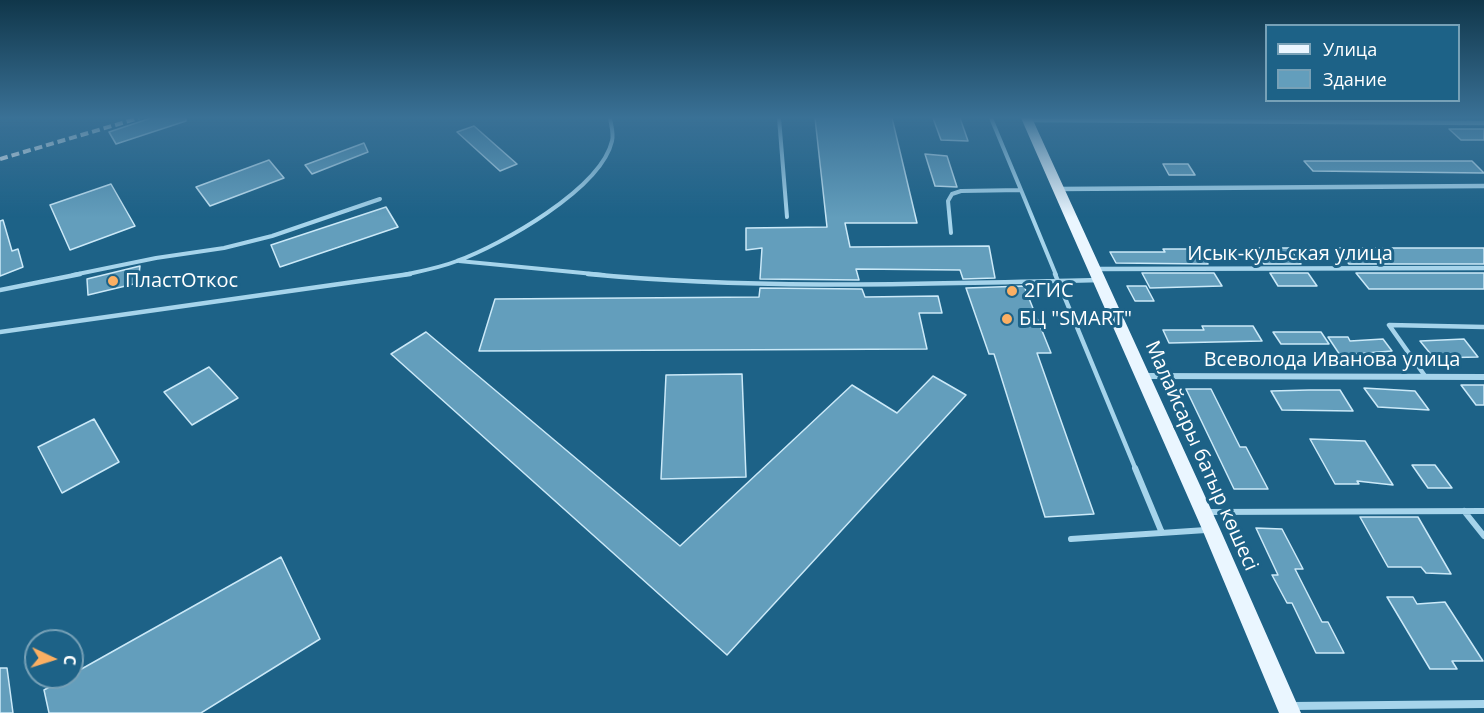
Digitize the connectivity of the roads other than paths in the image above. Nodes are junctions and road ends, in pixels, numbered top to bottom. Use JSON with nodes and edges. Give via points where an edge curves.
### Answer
{"nodes":[{"id":1,"x":609,"y":151,"type":"edge"},
{"id":2,"x":782,"y":151,"type":"edge"},
{"id":3,"x":1005,"y":151,"type":"edge"},
{"id":4,"x":1041,"y":151,"type":"edge"},
{"id":5,"x":1484,"y":186,"type":"edge"},
{"id":6,"x":1058,"y":189,"type":"junction"},
{"id":7,"x":1021,"y":190,"type":"junction"},
{"id":8,"x":380,"y":199,"type":"dead end"},
{"id":9,"x":788,"y":217,"type":"dead end"},
{"id":10,"x":951,"y":233,"type":"dead end"},
{"id":11,"x":457,"y":261,"type":"junction"},
{"id":12,"x":1484,"y":268,"type":"edge"},
{"id":13,"x":1098,"y":275,"type":"junction"},
{"id":14,"x":1058,"y":281,"type":"junction"},
{"id":15,"x":0,"y":290,"type":"edge"},
{"id":16,"x":1484,"y":327,"type":"edge"},
{"id":17,"x":0,"y":332,"type":"edge"},
{"id":18,"x":1143,"y":376,"type":"junction"},
{"id":19,"x":1425,"y":376,"type":"junction"},
{"id":20,"x":1484,"y":376,"type":"edge"},
{"id":21,"x":1464,"y":511,"type":"junction"},
{"id":22,"x":1484,"y":511,"type":"edge"},
{"id":23,"x":1203,"y":512,"type":"junction"},
{"id":24,"x":1212,"y":529,"type":"junction"},
{"id":25,"x":1162,"y":533,"type":"junction"},
{"id":26,"x":1484,"y":536,"type":"edge"},
{"id":27,"x":1071,"y":539,"type":"dead end"},
{"id":28,"x":1484,"y":704,"type":"edge"},
{"id":29,"x":1288,"y":710,"type":"edge"}],
"edges":[{"from":1,"to":11,"type":"lane","via":[[606,161],[588,182],[561,203]]},
{"from":2,"to":9,"type":"lane"},
{"from":3,"to":7,"type":"lane"},
{"from":4,"to":6,"type":"main road","name":"Малайсары батыр көшесі"},
{"from":5,"to":6,"type":"street"},
{"from":6,"to":13,"type":"main road","name":"Малайсары батыр көшесі"},
{"from":7,"to":10,"type":"lane","via":[[952,194],[948,201]]},
{"from":7,"to":14,"type":"lane"},
{"from":8,"to":15,"type":"lane","via":[[224,248]]},
{"from":11,"to":14,"type":"lane","via":[[645,279],[886,285]]},
{"from":11,"to":17,"type":"lane","via":[[395,278]]},
{"from":12,"to":13,"type":"street","name":"Исык-кульская улица"},
{"from":13,"to":14,"type":"lane"},
{"from":13,"to":18,"type":"main road","name":"Малайсары батыр көшесі"},
{"from":14,"to":25,"type":"lane"},
{"from":16,"to":19,"type":"lane","via":[[1389,325]]},
{"from":18,"to":19,"type":"street","name":"Всеволода Иванова улица"},
{"from":18,"to":23,"type":"main road","name":"Малайсары батыр көшесі"},
{"from":19,"to":20,"type":"street","name":"Всеволода Иванова улица"},
{"from":21,"to":22,"type":"lane"},
{"from":21,"to":23,"type":"lane"},
{"from":21,"to":26,"type":"lane"},
{"from":23,"to":24,"type":"main road","name":"Малайсары батыр көшесі"},
{"from":24,"to":25,"type":"lane"},
{"from":24,"to":29,"type":"main road","name":"Малайсары батыр көшесі"},
{"from":25,"to":27,"type":"lane"},
{"from":28,"to":29,"type":"street"}]}
